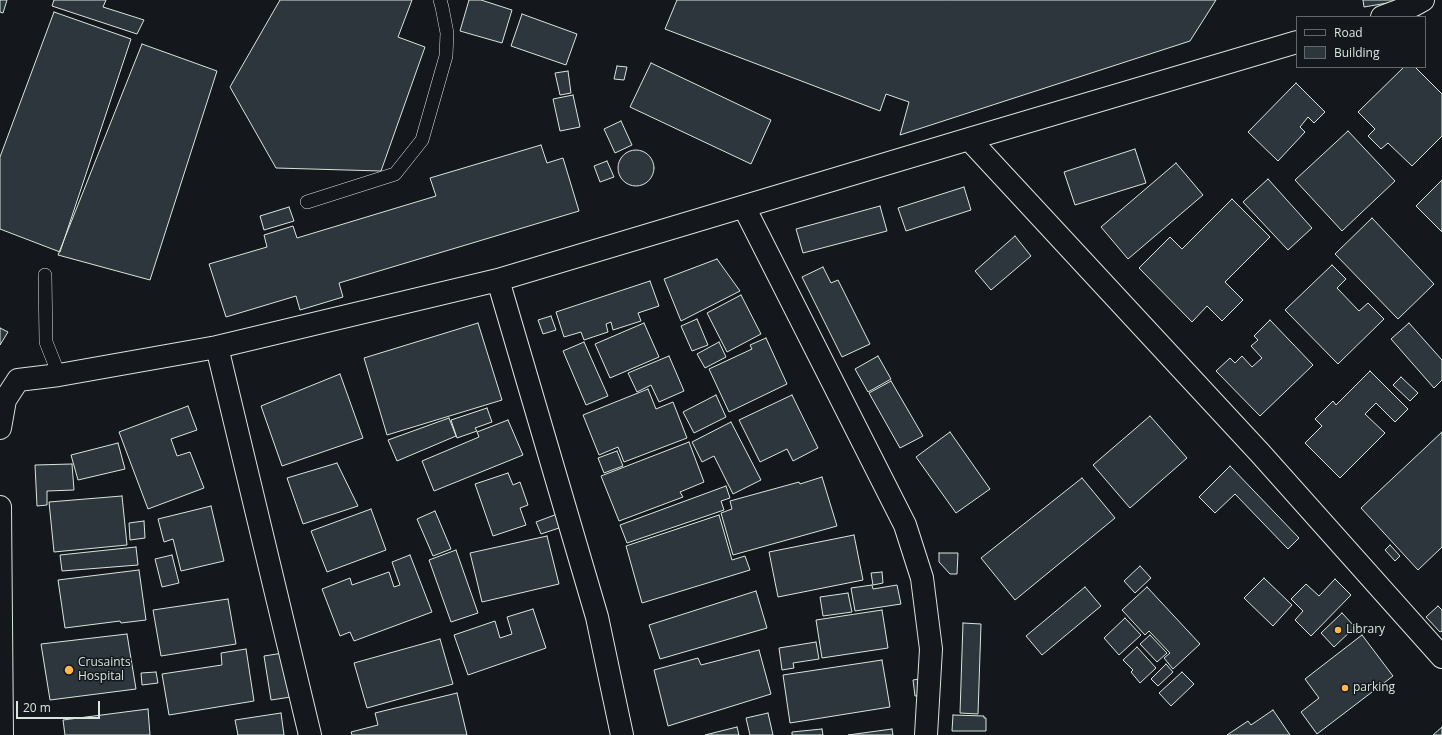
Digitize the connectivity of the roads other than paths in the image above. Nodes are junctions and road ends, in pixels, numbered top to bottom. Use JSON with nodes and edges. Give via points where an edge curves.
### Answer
{"nodes":[{"id":1,"x":440,"y":0,"type":"edge"},
{"id":2,"x":1423,"y":0,"type":"edge"},
{"id":3,"x":1385,"y":16,"type":"edge"},
{"id":4,"x":1296,"y":42,"type":"edge"},
{"id":5,"x":969,"y":139,"type":"junction"},
{"id":6,"x":307,"y":202,"type":"dead end"},
{"id":7,"x":744,"y":206,"type":"junction"},
{"id":8,"x":45,"y":275,"type":"dead end"},
{"id":9,"x":498,"y":280,"type":"junction"},
{"id":10,"x":218,"y":347,"type":"junction"},
{"id":11,"x":59,"y":375,"type":"junction"},
{"id":12,"x":0,"y":428,"type":"edge"},
{"id":13,"x":0,"y":507,"type":"edge"},
{"id":14,"x":1442,"y":657,"type":"edge"},
{"id":15,"x":2,"y":735,"type":"edge"},
{"id":16,"x":310,"y":735,"type":"edge"},
{"id":17,"x":622,"y":735,"type":"edge"},
{"id":18,"x":926,"y":735,"type":"edge"}],
"edges":[{"from":1,"to":6,"type":"lane","via":[[447,33],[446,56],[422,140],[395,174]]},
{"from":2,"to":3,"type":"street"},
{"from":4,"to":5,"type":"street"},
{"from":5,"to":7,"type":"street"},
{"from":5,"to":14,"type":"street","via":[[1254,447]]},
{"from":7,"to":9,"type":"street"},
{"from":7,"to":18,"type":"street","via":[[905,525],[922,578],[931,649]]},
{"from":8,"to":11,"type":"lane","via":[[46,342]]},
{"from":9,"to":10,"type":"street"},
{"from":9,"to":17,"type":"street","via":[[597,617]]},
{"from":10,"to":11,"type":"street"},
{"from":10,"to":16,"type":"street"},
{"from":11,"to":12,"type":"street","via":[[18,380],[4,400]]},
{"from":13,"to":15,"type":"street"}]}
